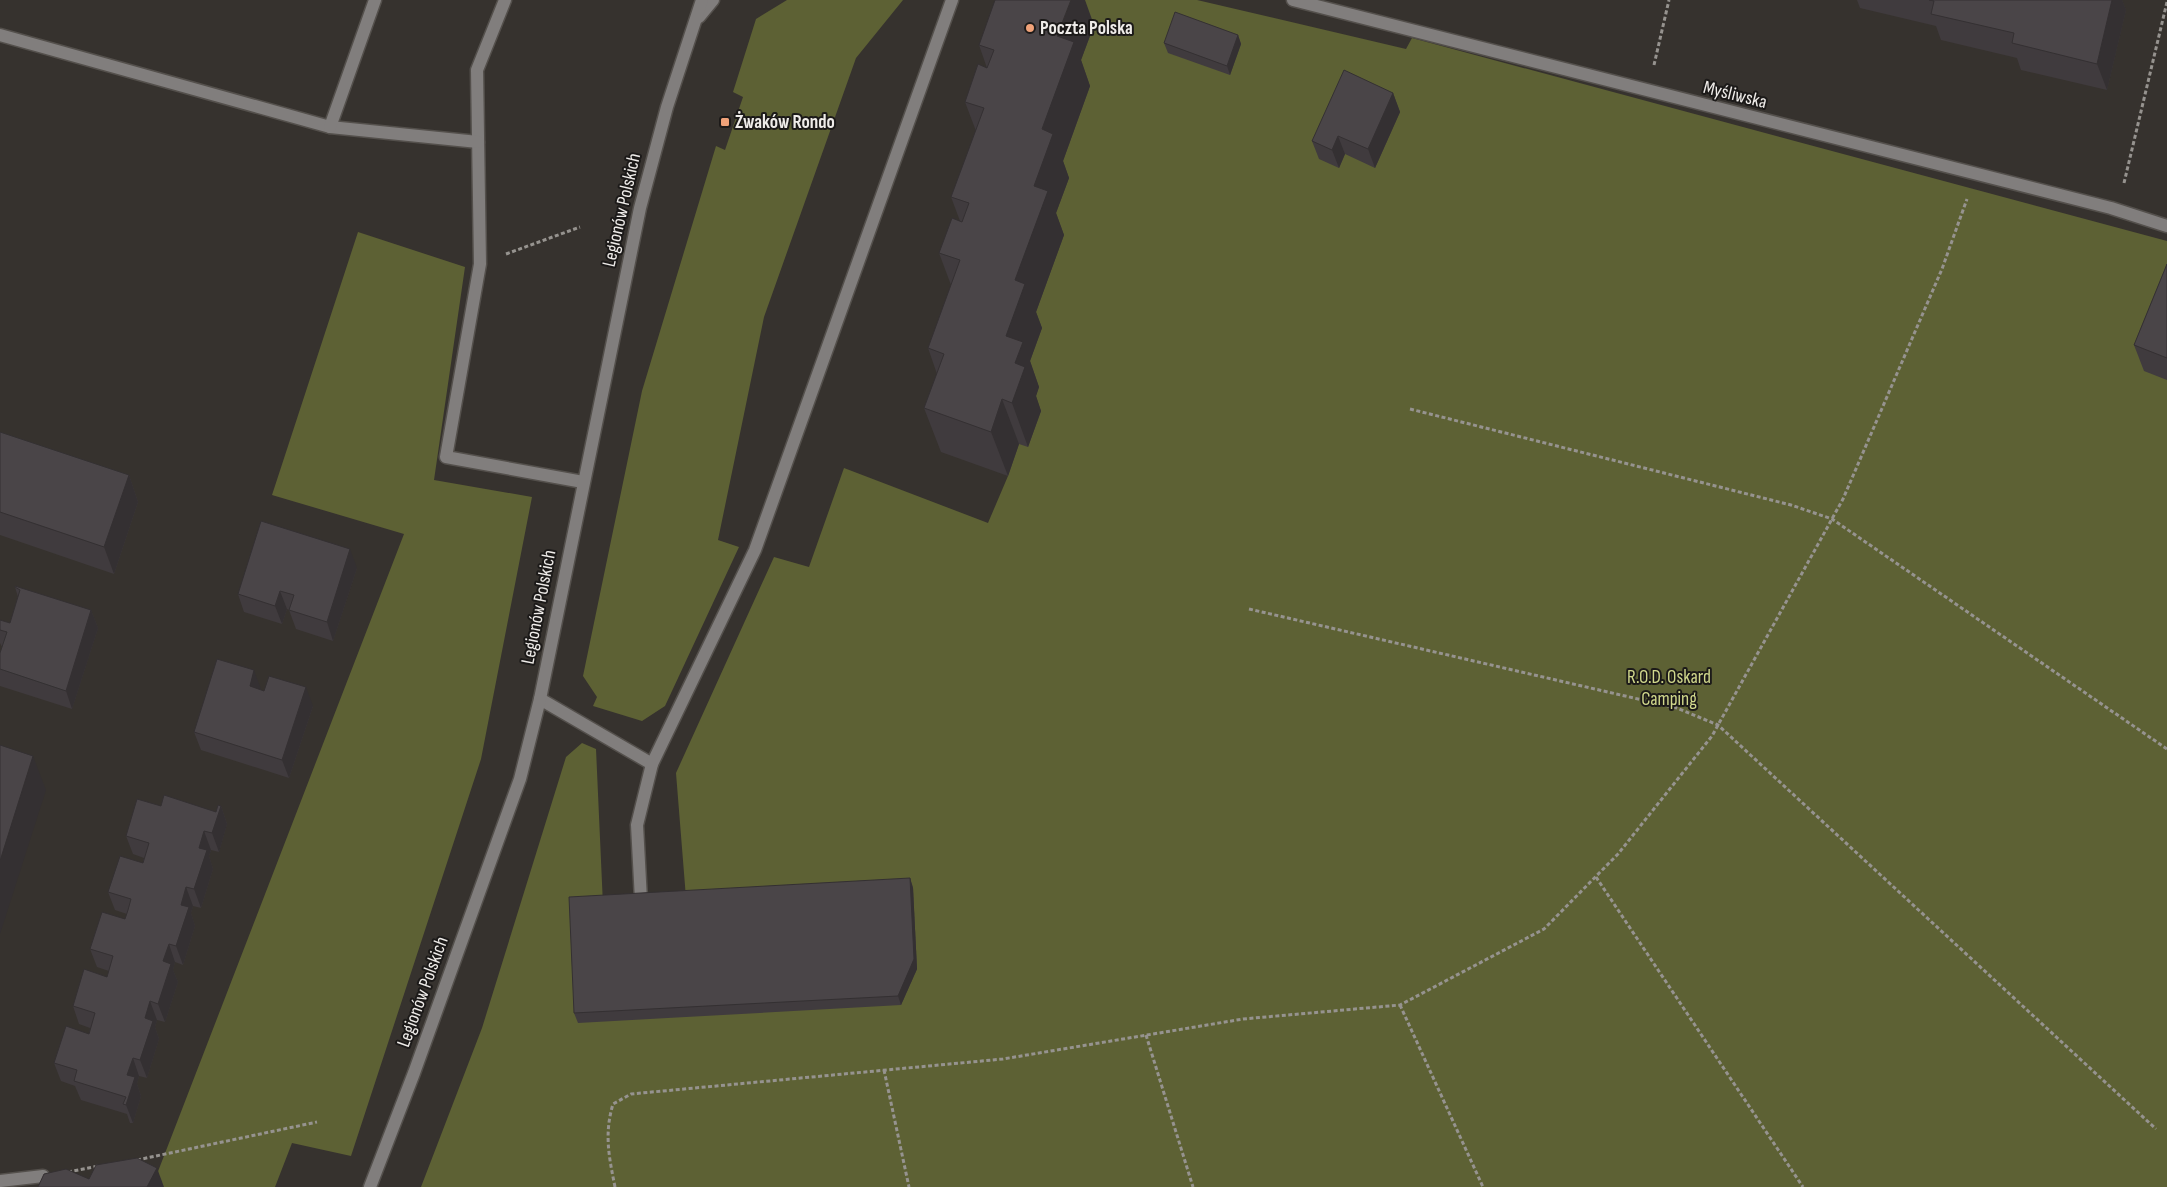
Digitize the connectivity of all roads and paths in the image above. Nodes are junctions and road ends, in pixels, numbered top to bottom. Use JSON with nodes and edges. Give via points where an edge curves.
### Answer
{"nodes":[{"id":1,"x":375,"y":0,"type":"edge"},
{"id":2,"x":505,"y":0,"type":"edge"},
{"id":3,"x":702,"y":0,"type":"edge"},
{"id":4,"x":713,"y":0,"type":"edge"},
{"id":5,"x":952,"y":0,"type":"edge"},
{"id":6,"x":1293,"y":0,"type":"edge"},
{"id":7,"x":1669,"y":0,"type":"edge"},
{"id":8,"x":2167,"y":2,"type":"edge"},
{"id":9,"x":696,"y":20,"type":"junction"},
{"id":10,"x":0,"y":35,"type":"edge"},
{"id":11,"x":1647,"y":92,"type":"junction"},
{"id":12,"x":330,"y":127,"type":"junction"},
{"id":13,"x":478,"y":142,"type":"junction"},
{"id":14,"x":1975,"y":175,"type":"junction"},
{"id":15,"x":2118,"y":211,"type":"junction"},
{"id":16,"x":2167,"y":226,"type":"edge"},
{"id":17,"x":580,"y":227,"type":"dead end"},
{"id":18,"x":480,"y":264,"type":"junction"},
{"id":19,"x":1410,"y":409,"type":"dead end"},
{"id":20,"x":583,"y":482,"type":"junction"},
{"id":21,"x":1832,"y":519,"type":"junction"},
{"id":22,"x":1249,"y":609,"type":"dead end"},
{"id":23,"x":540,"y":699,"type":"junction"},
{"id":24,"x":1718,"y":725,"type":"junction"},
{"id":25,"x":2167,"y":749,"type":"edge"},
{"id":26,"x":652,"y":764,"type":"junction"},
{"id":27,"x":1596,"y":877,"type":"junction"},
{"id":28,"x":641,"y":900,"type":"edge"},
{"id":29,"x":1400,"y":1005,"type":"junction"},
{"id":30,"x":1146,"y":1035,"type":"junction"},
{"id":31,"x":884,"y":1070,"type":"junction"},
{"id":32,"x":317,"y":1122,"type":"dead end"},
{"id":33,"x":2156,"y":1129,"type":"dead end"},
{"id":34,"x":130,"y":1161,"type":"edge"},
{"id":35,"x":101,"y":1166,"type":"edge"},
{"id":36,"x":43,"y":1176,"type":"joint"},
{"id":37,"x":0,"y":1181,"type":"edge"},
{"id":38,"x":370,"y":1187,"type":"edge"},
{"id":39,"x":615,"y":1187,"type":"edge"},
{"id":40,"x":909,"y":1187,"type":"edge"},
{"id":41,"x":1193,"y":1187,"type":"edge"},
{"id":42,"x":1483,"y":1187,"type":"edge"},
{"id":43,"x":1803,"y":1187,"type":"edge"}],
"edges":[{"from":1,"to":12,"type":"street"},
{"from":2,"to":13,"type":"street","via":[[477,70]]},
{"from":3,"to":9,"type":"street","name":"Legionów Polskich"},
{"from":4,"to":9,"type":"street"},
{"from":5,"to":26,"type":"street","via":[[755,550]]},
{"from":6,"to":11,"type":"street","name":"Myśliwska"},
{"from":7,"to":11,"type":"path"},
{"from":8,"to":15,"type":"path"},
{"from":9,"to":20,"type":"street","name":"Legionów Polskich","via":[[653,154]]},
{"from":10,"to":12,"type":"street"},
{"from":11,"to":14,"type":"street","name":"Myśliwska"},
{"from":12,"to":13,"type":"street"},
{"from":13,"to":18,"type":"street"},
{"from":14,"to":15,"type":"street","name":"Myśliwska"},
{"from":14,"to":21,"type":"path","via":[[1942,269]]},
{"from":15,"to":16,"type":"street","name":"Myśliwska"},
{"from":17,"to":18,"type":"path"},
{"from":18,"to":20,"type":"street","via":[[446,456]]},
{"from":19,"to":21,"type":"path","via":[[1790,505]]},
{"from":20,"to":23,"type":"street","name":"Legionów Polskich"},
{"from":21,"to":24,"type":"path"},
{"from":21,"to":25,"type":"path"},
{"from":22,"to":24,"type":"path","via":[[1677,708]]},
{"from":23,"to":26,"type":"street"},
{"from":23,"to":38,"type":"street","name":"Legionów Polskich","via":[[520,779]]},
{"from":24,"to":27,"type":"path","via":[[1618,854]]},
{"from":24,"to":33,"type":"path"},
{"from":26,"to":28,"type":"street","via":[[637,826]]},
{"from":27,"to":29,"type":"path","via":[[1544,929]]},
{"from":27,"to":43,"type":"path"},
{"from":29,"to":30,"type":"path","via":[[1243,1019]]},
{"from":29,"to":42,"type":"path"},
{"from":30,"to":31,"type":"path","via":[[1003,1059]]},
{"from":30,"to":41,"type":"path"},
{"from":31,"to":39,"type":"path","via":[[631,1094],[613,1104],[607,1123]]},
{"from":31,"to":40,"type":"path"},
{"from":32,"to":34,"type":"path"},
{"from":35,"to":36,"type":"path"},
{"from":36,"to":37,"type":"street"}]}
